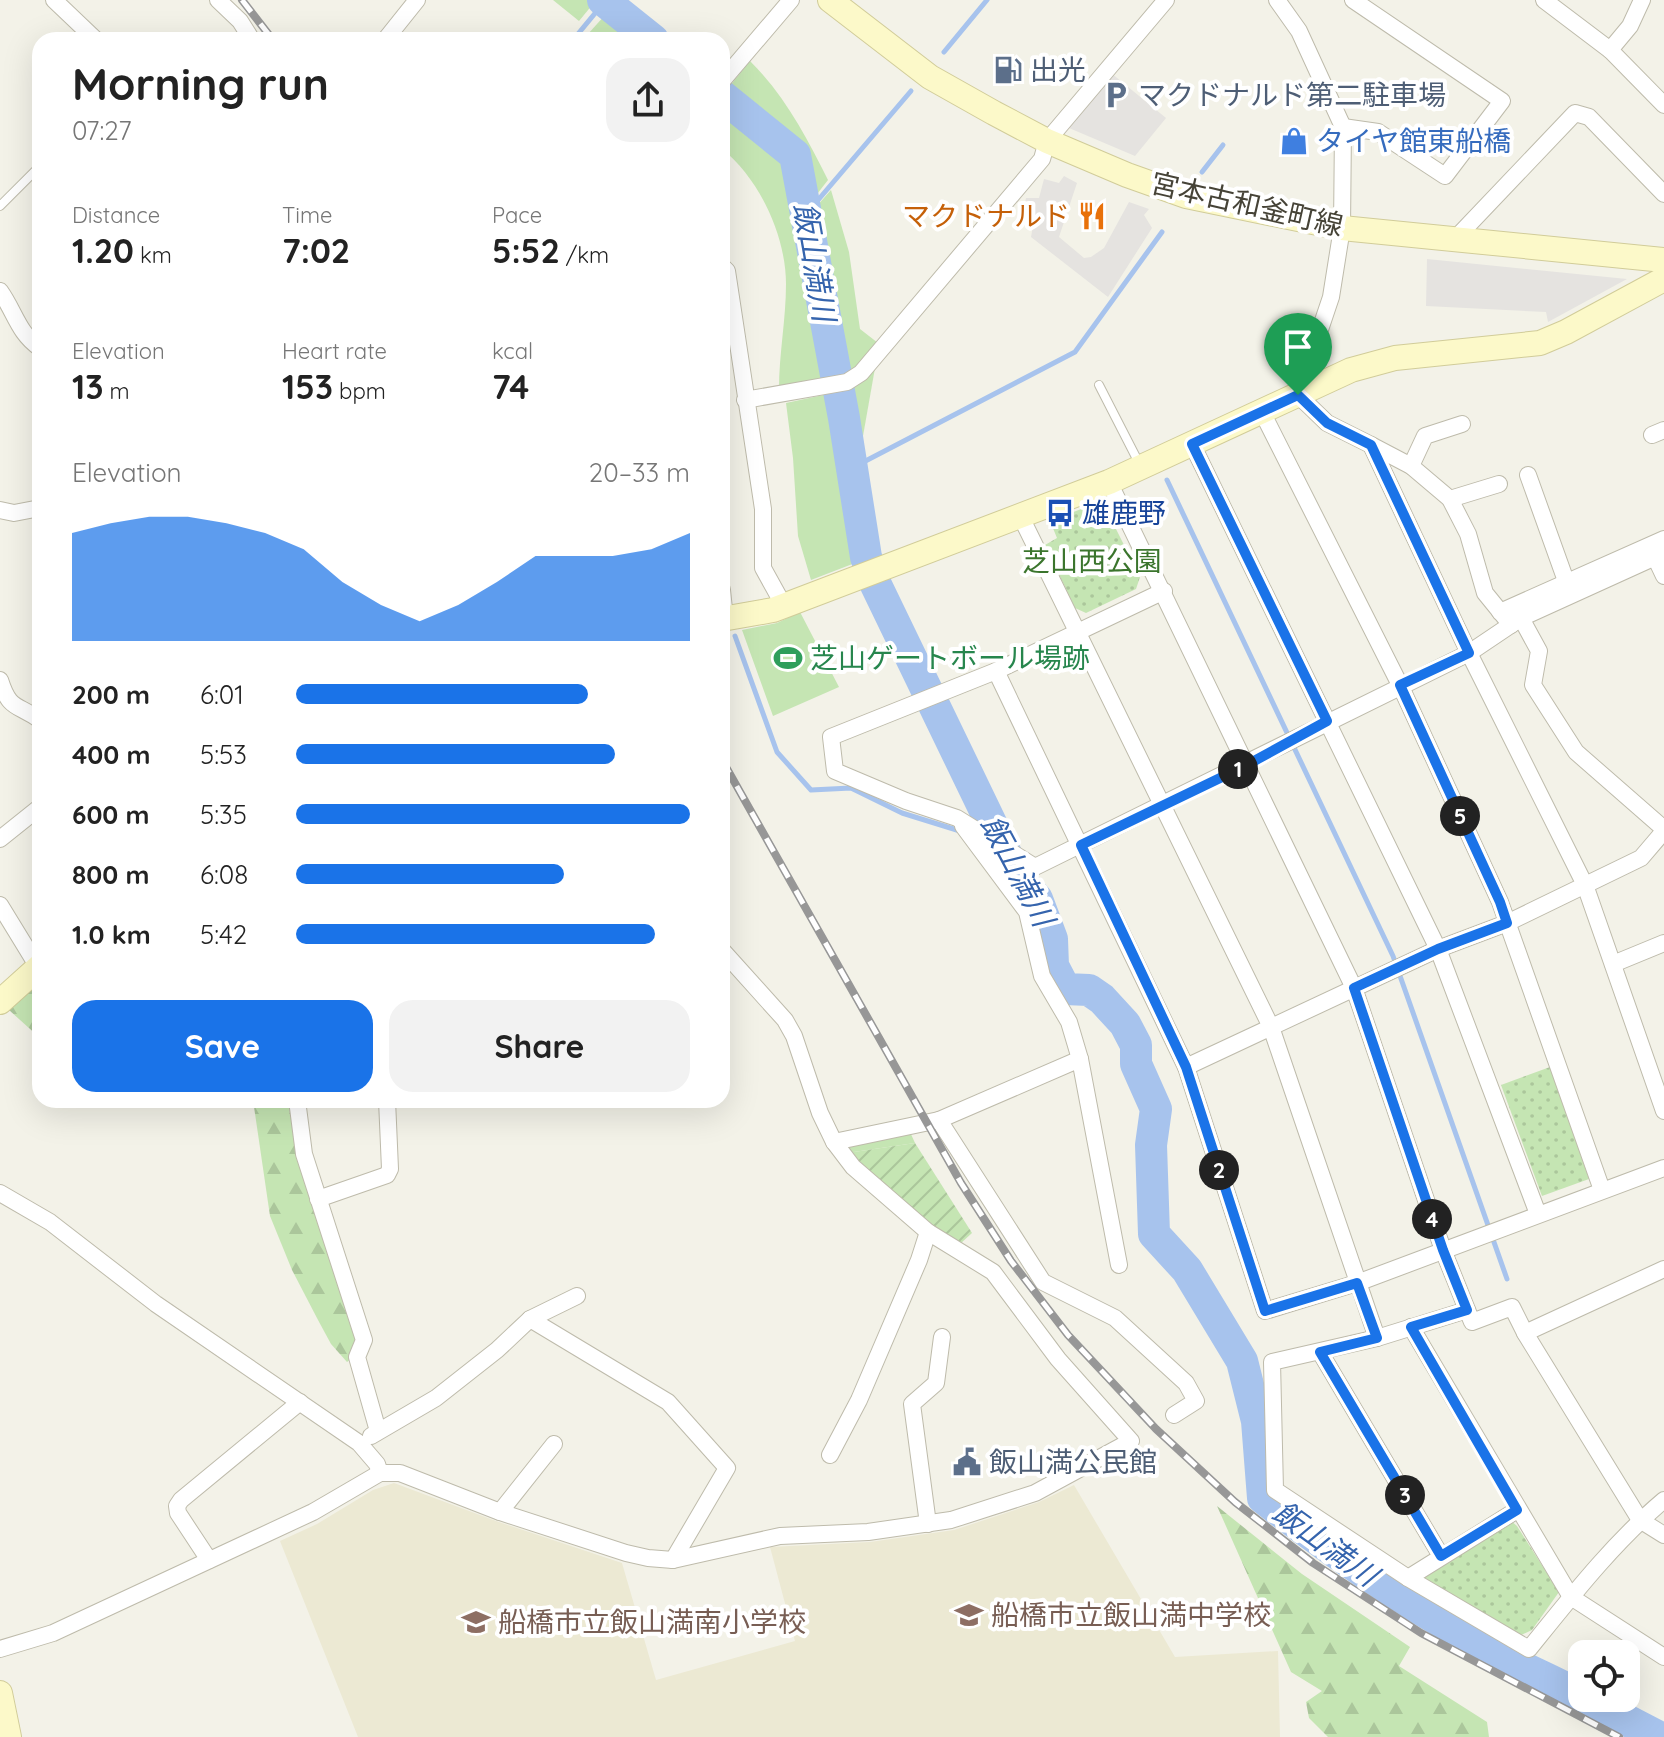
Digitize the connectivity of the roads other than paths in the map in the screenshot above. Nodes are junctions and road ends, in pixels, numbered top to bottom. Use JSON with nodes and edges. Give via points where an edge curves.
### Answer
{"nodes":[{"id":1,"x":54,"y":0,"type":"edge"},
{"id":2,"x":218,"y":0,"type":"edge"},
{"id":3,"x":417,"y":0,"type":"edge"},
{"id":4,"x":791,"y":0,"type":"edge"},
{"id":5,"x":830,"y":0,"type":"edge"},
{"id":6,"x":1166,"y":0,"type":"edge"},
{"id":7,"x":1277,"y":0,"type":"edge"},
{"id":8,"x":1353,"y":0,"type":"edge"},
{"id":9,"x":1544,"y":0,"type":"edge"},
{"id":10,"x":1639,"y":1,"type":"edge"},
{"id":11,"x":88,"y":32,"type":"edge"},
{"id":12,"x":247,"y":32,"type":"edge"},
{"id":13,"x":391,"y":32,"type":"edge"},
{"id":14,"x":1610,"y":50,"type":"junction"},
{"id":15,"x":730,"y":71,"type":"edge"},
{"id":16,"x":1664,"y":105,"type":"edge"},
{"id":17,"x":1343,"y":127,"type":"junction"},
{"id":18,"x":1047,"y":141,"type":"junction"},
{"id":19,"x":32,"y":174,"type":"edge"},
{"id":20,"x":1664,"y":194,"type":"edge"},
{"id":21,"x":0,"y":206,"type":"edge"},
{"id":22,"x":1342,"y":228,"type":"junction"},
{"id":23,"x":1456,"y":238,"type":"junction"},
{"id":24,"x":1664,"y":260,"type":"edge"},
{"id":25,"x":1664,"y":279,"type":"edge"},
{"id":26,"x":0,"y":291,"type":"edge"},
{"id":27,"x":730,"y":292,"type":"edge"},
{"id":28,"x":32,"y":341,"type":"edge"},
{"id":29,"x":1099,"y":385,"type":"dead end"},
{"id":30,"x":1298,"y":395,"type":"junction"},
{"id":31,"x":745,"y":400,"type":"junction"},
{"id":32,"x":1262,"y":412,"type":"junction"},
{"id":33,"x":1462,"y":424,"type":"dead end"},
{"id":34,"x":1192,"y":444,"type":"junction"},
{"id":35,"x":1371,"y":445,"type":"junction"},
{"id":36,"x":1411,"y":466,"type":"junction"},
{"id":37,"x":1141,"y":467,"type":"junction"},
{"id":38,"x":1528,"y":475,"type":"dead end"},
{"id":39,"x":1109,"y":482,"type":"junction"},
{"id":40,"x":1499,"y":484,"type":"dead end"},
{"id":41,"x":1450,"y":499,"type":"junction"},
{"id":42,"x":0,"y":510,"type":"edge"},
{"id":43,"x":32,"y":510,"type":"edge"},
{"id":44,"x":1020,"y":515,"type":"junction"},
{"id":45,"x":1664,"y":539,"type":"edge"},
{"id":46,"x":1659,"y":555,"type":"edge"},
{"id":47,"x":1664,"y":576,"type":"edge"},
{"id":48,"x":1566,"y":581,"type":"junction"},
{"id":49,"x":1164,"y":591,"type":"junction"},
{"id":50,"x":784,"y":606,"type":"junction"},
{"id":51,"x":1500,"y":612,"type":"junction"},
{"id":52,"x":730,"y":618,"type":"edge"},
{"id":53,"x":1516,"y":622,"type":"junction"},
{"id":54,"x":1078,"y":633,"type":"junction"},
{"id":55,"x":1469,"y":653,"type":"junction"},
{"id":56,"x":996,"y":671,"type":"junction"},
{"id":57,"x":0,"y":680,"type":"edge"},
{"id":58,"x":1400,"y":685,"type":"junction"},
{"id":59,"x":32,"y":715,"type":"edge"},
{"id":60,"x":1327,"y":721,"type":"junction"},
{"id":61,"x":1245,"y":766,"type":"junction"},
{"id":62,"x":1164,"y":805,"type":"junction"},
{"id":63,"x":32,"y":813,"type":"edge"},
{"id":64,"x":957,"y":818,"type":"junction"},
{"id":65,"x":1664,"y":830,"type":"edge"},
{"id":66,"x":0,"y":839,"type":"edge"},
{"id":67,"x":1081,"y":845,"type":"junction"},
{"id":68,"x":1585,"y":885,"type":"junction"},
{"id":69,"x":0,"y":905,"type":"edge"},
{"id":70,"x":1507,"y":923,"type":"junction"},
{"id":71,"x":1664,"y":943,"type":"edge"},
{"id":72,"x":1438,"y":949,"type":"junction"},
{"id":73,"x":32,"y":955,"type":"edge"},
{"id":74,"x":730,"y":959,"type":"edge"},
{"id":75,"x":1613,"y":964,"type":"junction"},
{"id":76,"x":32,"y":972,"type":"edge"},
{"id":77,"x":1354,"y":988,"type":"junction"},
{"id":78,"x":0,"y":1002,"type":"edge"},
{"id":79,"x":1271,"y":1027,"type":"junction"},
{"id":80,"x":1080,"y":1059,"type":"junction"},
{"id":81,"x":1186,"y":1067,"type":"junction"},
{"id":82,"x":298,"y":1108,"type":"edge"},
{"id":83,"x":387,"y":1108,"type":"edge"},
{"id":84,"x":1664,"y":1111,"type":"edge"},
{"id":85,"x":939,"y":1120,"type":"junction"},
{"id":86,"x":834,"y":1142,"type":"junction"},
{"id":87,"x":1664,"y":1168,"type":"edge"},
{"id":88,"x":1602,"y":1190,"type":"junction"},
{"id":89,"x":0,"y":1193,"type":"edge"},
{"id":90,"x":318,"y":1199,"type":"junction"},
{"id":91,"x":1538,"y":1214,"type":"junction"},
{"id":92,"x":928,"y":1232,"type":"junction"},
{"id":93,"x":1443,"y":1250,"type":"junction"},
{"id":94,"x":1119,"y":1265,"type":"dead end"},
{"id":95,"x":1664,"y":1269,"type":"edge"},
{"id":96,"x":1357,"y":1283,"type":"junction"},
{"id":97,"x":577,"y":1296,"type":"dead end"},
{"id":98,"x":1467,"y":1310,"type":"junction"},
{"id":99,"x":530,"y":1319,"type":"junction"},
{"id":100,"x":1411,"y":1327,"type":"junction"},
{"id":101,"x":1525,"y":1333,"type":"junction"},
{"id":102,"x":942,"y":1337,"type":"dead end"},
{"id":103,"x":1377,"y":1338,"type":"junction"},
{"id":104,"x":1320,"y":1352,"type":"junction"},
{"id":105,"x":300,"y":1402,"type":"junction"},
{"id":106,"x":1174,"y":1415,"type":"dead end"},
{"id":107,"x":378,"y":1431,"type":"junction"},
{"id":108,"x":359,"y":1443,"type":"junction"},
{"id":109,"x":554,"y":1444,"type":"dead end"},
{"id":110,"x":830,"y":1455,"type":"dead end"},
{"id":111,"x":380,"y":1473,"type":"junction"},
{"id":112,"x":1664,"y":1500,"type":"edge"},
{"id":113,"x":1517,"y":1510,"type":"junction"},
{"id":114,"x":500,"y":1512,"type":"junction"},
{"id":115,"x":1640,"y":1520,"type":"junction"},
{"id":116,"x":928,"y":1524,"type":"junction"},
{"id":117,"x":1664,"y":1535,"type":"edge"},
{"id":118,"x":1441,"y":1556,"type":"junction"},
{"id":119,"x":209,"y":1560,"type":"junction"},
{"id":120,"x":673,"y":1560,"type":"junction"},
{"id":121,"x":1408,"y":1578,"type":"junction"},
{"id":122,"x":1571,"y":1597,"type":"junction"},
{"id":123,"x":0,"y":1649,"type":"edge"},
{"id":124,"x":1664,"y":1657,"type":"edge"},
{"id":125,"x":0,"y":1693,"type":"edge"},
{"id":126,"x":9,"y":1737,"type":"edge"}],
"edges":[{"from":1,"to":11,"type":"street"},
{"from":2,"to":12,"type":"street"},
{"from":3,"to":13,"type":"street"},
{"from":4,"to":15,"type":"street"},
{"from":5,"to":18,"type":"street","name":"宮本古和釜町線","via":[[930,77]]},
{"from":6,"to":18,"type":"street"},
{"from":7,"to":17,"type":"street","via":[[1299,31]]},
{"from":8,"to":17,"type":"street","via":[[1502,101],[1445,176],[1378,132]]},
{"from":9,"to":14,"type":"street"},
{"from":10,"to":14,"type":"street","via":[[1630,26]]},
{"from":14,"to":16,"type":"street"},
{"from":17,"to":22,"type":"street"},
{"from":18,"to":22,"type":"street","name":"宮本古和釜町線","via":[[1186,196]]},
{"from":18,"to":31,"type":"street","via":[[1042,159],[861,373],[847,382]]},
{"from":19,"to":21,"type":"lane"},
{"from":20,"to":23,"type":"street","via":[[1589,117],[1575,113]]},
{"from":22,"to":23,"type":"street","name":"宮本古和釜町線"},
{"from":22,"to":30,"type":"street","via":[[1331,297]]},
{"from":23,"to":24,"type":"street","name":"宮本古和釜町線"},
{"from":25,"to":30,"type":"street","via":[[1540,343],[1373,363]]},
{"from":26,"to":28,"type":"street","via":[[19,329]]},
{"from":27,"to":31,"type":"street"},
{"from":29,"to":37,"type":"lane"},
{"from":30,"to":32,"type":"street"},
{"from":30,"to":35,"type":"street","via":[[1327,423]]},
{"from":31,"to":50,"type":"street","via":[[763,509],[763,568]]},
{"from":32,"to":34,"type":"street"},
{"from":32,"to":58,"type":"street"},
{"from":33,"to":36,"type":"street","via":[[1425,436]]},
{"from":34,"to":37,"type":"street"},
{"from":34,"to":60,"type":"street"},
{"from":35,"to":36,"type":"street"},
{"from":35,"to":55,"type":"street"},
{"from":36,"to":41,"type":"street"},
{"from":37,"to":39,"type":"street"},
{"from":38,"to":48,"type":"street"},
{"from":39,"to":44,"type":"street"},
{"from":39,"to":49,"type":"street"},
{"from":40,"to":41,"type":"street"},
{"from":41,"to":51,"type":"street","via":[[1468,534],[1485,593]]},
{"from":42,"to":43,"type":"street"},
{"from":44,"to":50,"type":"street"},
{"from":44,"to":54,"type":"street"},
{"from":45,"to":48,"type":"street"},
{"from":46,"to":47,"type":"street"},
{"from":46,"to":53,"type":"street"},
{"from":48,"to":51,"type":"street"},
{"from":49,"to":54,"type":"street"},
{"from":49,"to":61,"type":"street"},
{"from":50,"to":52,"type":"street"},
{"from":51,"to":53,"type":"street"},
{"from":53,"to":55,"type":"street"},
{"from":53,"to":65,"type":"street","via":[[1539,651],[1533,685],[1576,752]]},
{"from":54,"to":56,"type":"street"},
{"from":54,"to":62,"type":"street"},
{"from":55,"to":58,"type":"street"},
{"from":55,"to":68,"type":"street"},
{"from":56,"to":64,"type":"street","via":[[831,737],[835,771]]},
{"from":56,"to":67,"type":"street"},
{"from":57,"to":59,"type":"street","via":[[10,703]]},
{"from":58,"to":60,"type":"street"},
{"from":58,"to":70,"type":"street"},
{"from":60,"to":61,"type":"street"},
{"from":60,"to":72,"type":"street"},
{"from":61,"to":62,"type":"street"},
{"from":61,"to":77,"type":"street"},
{"from":62,"to":67,"type":"street"},
{"from":62,"to":79,"type":"street"},
{"from":63,"to":66,"type":"street"},
{"from":64,"to":67,"type":"street","via":[[1035,867]]},
{"from":64,"to":80,"type":"street","via":[[1027,912],[1042,976],[1069,1022]]},
{"from":65,"to":68,"type":"street","via":[[1641,858]]},
{"from":67,"to":81,"type":"street"},
{"from":68,"to":70,"type":"street"},
{"from":68,"to":75,"type":"street"},
{"from":69,"to":73,"type":"street"},
{"from":70,"to":72,"type":"street"},
{"from":70,"to":88,"type":"street"},
{"from":71,"to":75,"type":"street"},
{"from":72,"to":77,"type":"street"},
{"from":72,"to":91,"type":"street"},
{"from":74,"to":86,"type":"street","via":[[785,1020]]},
{"from":75,"to":84,"type":"street"},
{"from":76,"to":78,"type":"street"},
{"from":77,"to":79,"type":"street"},
{"from":77,"to":93,"type":"street"},
{"from":79,"to":81,"type":"street"},
{"from":79,"to":96,"type":"street"},
{"from":80,"to":85,"type":"street"},
{"from":80,"to":94,"type":"street"},
{"from":81,"to":96,"type":"street","via":[[1265,1311]]},
{"from":82,"to":90,"type":"street","via":[[304,1154]]},
{"from":83,"to":90,"type":"street","via":[[387,1175]]},
{"from":85,"to":86,"type":"street"},
{"from":85,"to":106,"type":"street","via":[[1043,1282],[1115,1318],[1186,1383],[1196,1401]]},
{"from":86,"to":92,"type":"street","via":[[853,1167]]},
{"from":87,"to":88,"type":"street"},
{"from":88,"to":91,"type":"street"},
{"from":89,"to":105,"type":"street","via":[[50,1222],[156,1304]]},
{"from":90,"to":107,"type":"street","via":[[364,1340],[357,1357]]},
{"from":91,"to":93,"type":"street"},
{"from":92,"to":110,"type":"street","via":[[859,1400]]},
{"from":92,"to":116,"type":"street","via":[[993,1272],[1058,1359],[1131,1441],[1035,1493]]},
{"from":93,"to":96,"type":"street"},
{"from":93,"to":98,"type":"street"},
{"from":95,"to":101,"type":"street"},
{"from":96,"to":103,"type":"street"},
{"from":97,"to":99,"type":"street"},
{"from":98,"to":100,"type":"street"},
{"from":98,"to":101,"type":"street","via":[[1472,1322],[1512,1307]]},
{"from":99,"to":107,"type":"street","via":[[436,1398]]},
{"from":99,"to":120,"type":"street","via":[[668,1402],[727,1468]]},
{"from":100,"to":103,"type":"street"},
{"from":100,"to":113,"type":"street"},
{"from":101,"to":115,"type":"street"},
{"from":102,"to":116,"type":"street","via":[[936,1383],[912,1404]]},
{"from":103,"to":104,"type":"street"},
{"from":104,"to":118,"type":"street"},
{"from":104,"to":121,"type":"street","via":[[1272,1362],[1275,1490]]},
{"from":105,"to":108,"type":"street"},
{"from":105,"to":119,"type":"street","via":[[177,1506]]},
{"from":107,"to":108,"type":"street"},
{"from":108,"to":111,"type":"street"},
{"from":109,"to":114,"type":"street"},
{"from":111,"to":114,"type":"street","via":[[400,1473]]},
{"from":111,"to":119,"type":"street","via":[[313,1512]]},
{"from":112,"to":115,"type":"street"},
{"from":113,"to":118,"type":"street"},
{"from":113,"to":122,"type":"street"},
{"from":114,"to":120,"type":"street","via":[[626,1553]]},
{"from":115,"to":117,"type":"street"},
{"from":115,"to":122,"type":"street"},
{"from":116,"to":120,"type":"street","via":[[780,1536]]},
{"from":118,"to":121,"type":"street"},
{"from":119,"to":123,"type":"street","via":[[53,1633]]},
{"from":121,"to":122,"type":"street","via":[[1529,1649]]},
{"from":122,"to":124,"type":"street"},
{"from":125,"to":126,"type":"street"}]}
